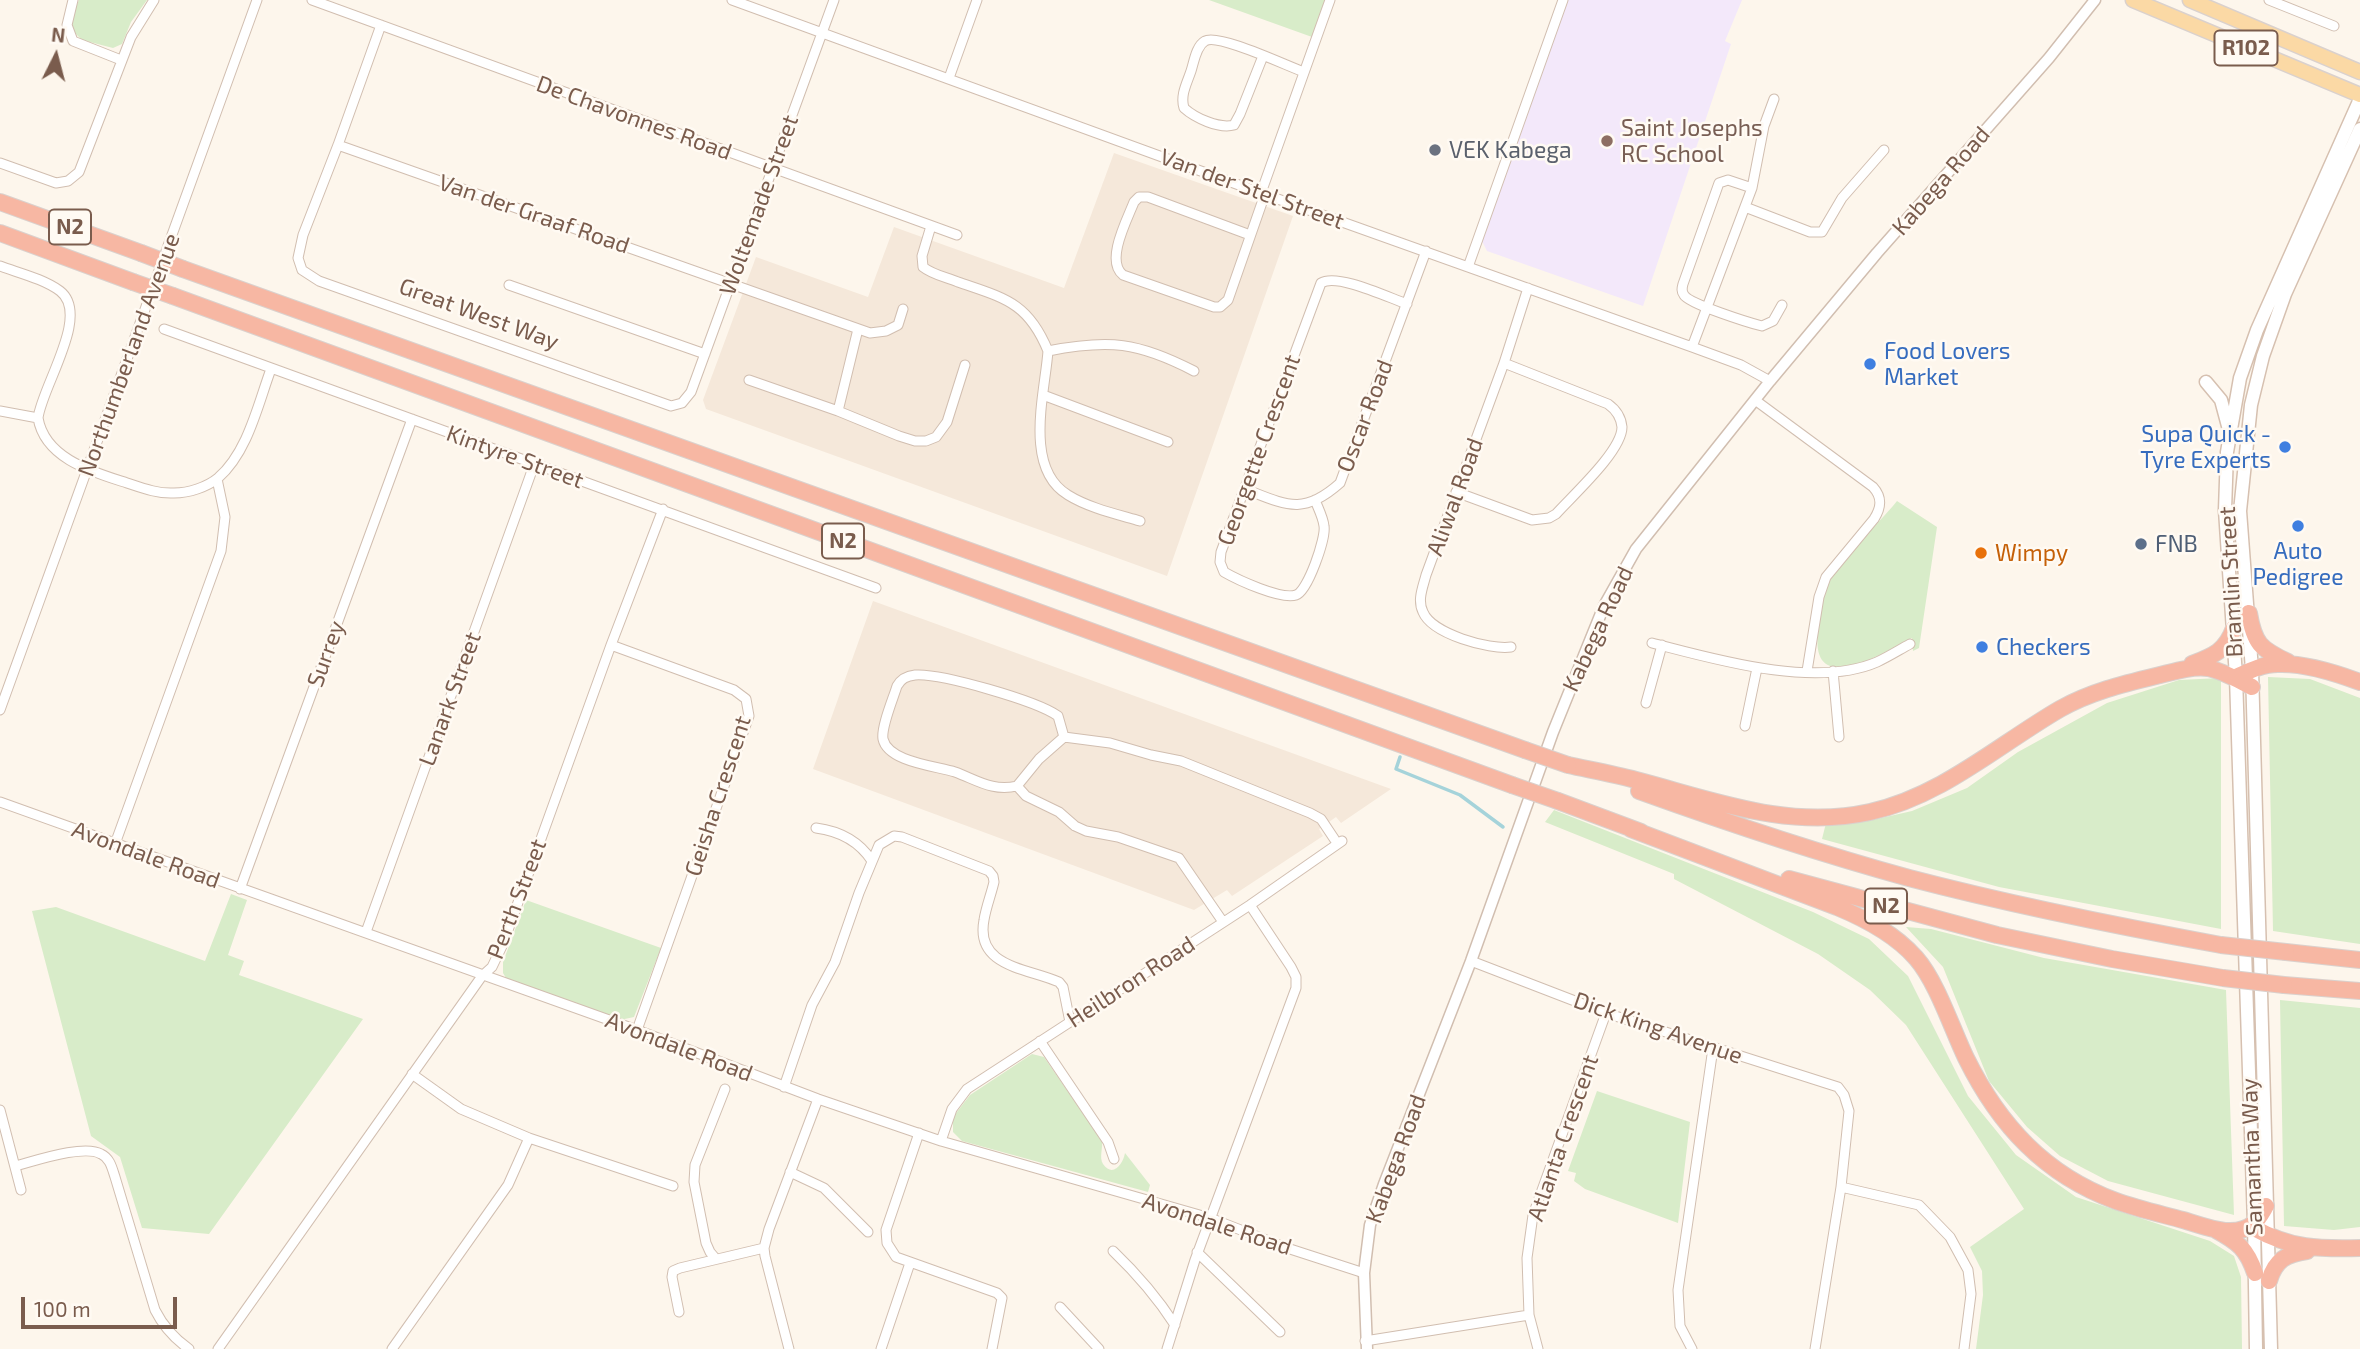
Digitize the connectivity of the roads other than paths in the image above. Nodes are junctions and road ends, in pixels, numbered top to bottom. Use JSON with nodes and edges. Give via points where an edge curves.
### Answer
{"nodes":[{"id":1,"x":73,"y":0,"type":"edge"},
{"id":2,"x":154,"y":0,"type":"edge"},
{"id":3,"x":257,"y":0,"type":"edge"},
{"id":4,"x":312,"y":0,"type":"edge"},
{"id":5,"x":732,"y":0,"type":"edge"},
{"id":6,"x":834,"y":0,"type":"edge"},
{"id":7,"x":977,"y":0,"type":"edge"},
{"id":8,"x":1330,"y":0,"type":"edge"},
{"id":9,"x":1563,"y":0,"type":"edge"},
{"id":10,"x":2095,"y":0,"type":"edge"},
{"id":11,"x":2133,"y":0,"type":"edge"},
{"id":12,"x":2190,"y":0,"type":"edge"},
{"id":13,"x":2269,"y":0,"type":"edge"},
{"id":14,"x":381,"y":25,"type":"junction"},
{"id":15,"x":2334,"y":26,"type":"dead end"},
{"id":16,"x":822,"y":33,"type":"junction"},
{"id":17,"x":1263,"y":56,"type":"junction"},
{"id":18,"x":121,"y":60,"type":"junction"},
{"id":19,"x":1304,"y":72,"type":"junction"},
{"id":20,"x":2360,"y":72,"type":"edge"},
{"id":21,"x":949,"y":78,"type":"junction"},
{"id":22,"x":2360,"y":97,"type":"edge"},
{"id":23,"x":1774,"y":99,"type":"dead end"},
{"id":24,"x":2360,"y":128,"type":"edge"},
{"id":25,"x":338,"y":145,"type":"junction"},
{"id":26,"x":1884,"y":150,"type":"dead end"},
{"id":27,"x":0,"y":163,"type":"edge"},
{"id":28,"x":771,"y":168,"type":"junction"},
{"id":29,"x":1752,"y":188,"type":"junction"},
{"id":30,"x":1263,"y":194,"type":"junction"},
{"id":31,"x":0,"y":202,"type":"edge"},
{"id":32,"x":1745,"y":207,"type":"junction"},
{"id":33,"x":932,"y":226,"type":"junction"},
{"id":34,"x":0,"y":233,"type":"edge"},
{"id":35,"x":957,"y":235,"type":"dead end"},
{"id":36,"x":1250,"y":235,"type":"junction"},
{"id":37,"x":1426,"y":251,"type":"junction"},
{"id":38,"x":0,"y":266,"type":"edge"},
{"id":39,"x":1468,"y":267,"type":"junction"},
{"id":40,"x":731,"y":284,"type":"junction"},
{"id":41,"x":509,"y":285,"type":"dead end"},
{"id":42,"x":1528,"y":288,"type":"junction"},
{"id":43,"x":1407,"y":304,"type":"junction"},
{"id":44,"x":1782,"y":305,"type":"dead end"},
{"id":45,"x":1707,"y":307,"type":"junction"},
{"id":46,"x":903,"y":309,"type":"dead end"},
{"id":47,"x":164,"y":329,"type":"dead end"},
{"id":48,"x":858,"y":329,"type":"junction"},
{"id":49,"x":1692,"y":346,"type":"junction"},
{"id":50,"x":1048,"y":351,"type":"junction"},
{"id":51,"x":705,"y":354,"type":"junction"},
{"id":52,"x":1504,"y":363,"type":"junction"},
{"id":53,"x":965,"y":365,"type":"dead end"},
{"id":54,"x":271,"y":369,"type":"junction"},
{"id":55,"x":1195,"y":371,"type":"dead end"},
{"id":56,"x":749,"y":380,"type":"dead end"},
{"id":57,"x":1770,"y":381,"type":"junction"},
{"id":58,"x":2206,"y":382,"type":"dead end"},
{"id":59,"x":1043,"y":395,"type":"junction"},
{"id":60,"x":1755,"y":400,"type":"junction"},
{"id":61,"x":678,"y":405,"type":"joint"},
{"id":62,"x":0,"y":411,"type":"edge"},
{"id":63,"x":838,"y":411,"type":"junction"},
{"id":64,"x":38,"y":418,"type":"junction"},
{"id":65,"x":412,"y":419,"type":"junction"},
{"id":66,"x":2229,"y":437,"type":"junction"},
{"id":67,"x":1168,"y":442,"type":"dead end"},
{"id":68,"x":534,"y":465,"type":"junction"},
{"id":69,"x":88,"y":471,"type":"junction"},
{"id":70,"x":217,"y":479,"type":"junction"},
{"id":71,"x":1245,"y":489,"type":"junction"},
{"id":72,"x":1456,"y":492,"type":"junction"},
{"id":73,"x":1315,"y":500,"type":"junction"},
{"id":74,"x":663,"y":509,"type":"junction"},
{"id":75,"x":1140,"y":521,"type":"dead end"},
{"id":76,"x":876,"y":588,"type":"dead end"},
{"id":77,"x":2249,"y":613,"type":"junction"},
{"id":78,"x":2234,"y":628,"type":"junction"},
{"id":79,"x":1910,"y":644,"type":"dead end"},
{"id":80,"x":611,"y":645,"type":"junction"},
{"id":81,"x":1511,"y":647,"type":"dead end"},
{"id":82,"x":2296,"y":666,"type":"junction"},
{"id":83,"x":1757,"y":668,"type":"junction"},
{"id":84,"x":2180,"y":669,"type":"junction"},
{"id":85,"x":1807,"y":671,"type":"junction"},
{"id":86,"x":1833,"y":671,"type":"junction"},
{"id":87,"x":2236,"y":678,"type":"junction"},
{"id":88,"x":2252,"y":678,"type":"junction"},
{"id":89,"x":2360,"y":682,"type":"edge"},
{"id":90,"x":1646,"y":703,"type":"dead end"},
{"id":91,"x":0,"y":710,"type":"edge"},
{"id":92,"x":1745,"y":726,"type":"dead end"},
{"id":93,"x":1064,"y":737,"type":"junction"},
{"id":94,"x":1839,"y":737,"type":"dead end"},
{"id":95,"x":1568,"y":765,"type":"junction"},
{"id":96,"x":1017,"y":786,"type":"junction"},
{"id":97,"x":0,"y":802,"type":"edge"},
{"id":98,"x":816,"y":828,"type":"dead end"},
{"id":99,"x":1631,"y":829,"type":"junction"},
{"id":100,"x":115,"y":844,"type":"junction"},
{"id":101,"x":873,"y":861,"type":"junction"},
{"id":102,"x":240,"y":889,"type":"junction"},
{"id":103,"x":1250,"y":905,"type":"junction"},
{"id":104,"x":1223,"y":922,"type":"junction"},
{"id":105,"x":366,"y":932,"type":"junction"},
{"id":106,"x":2360,"y":960,"type":"edge"},
{"id":107,"x":1471,"y":961,"type":"junction"},
{"id":108,"x":2246,"y":965,"type":"joint"},
{"id":109,"x":2261,"y":966,"type":"joint"},
{"id":110,"x":482,"y":976,"type":"junction"},
{"id":111,"x":2360,"y":991,"type":"edge"},
{"id":112,"x":1606,"y":1013,"type":"junction"},
{"id":113,"x":1070,"y":1022,"type":"junction"},
{"id":114,"x":637,"y":1030,"type":"junction"},
{"id":115,"x":1040,"y":1041,"type":"junction"},
{"id":116,"x":1713,"y":1048,"type":"junction"},
{"id":117,"x":412,"y":1074,"type":"junction"},
{"id":118,"x":784,"y":1087,"type":"junction"},
{"id":119,"x":725,"y":1089,"type":"dead end"},
{"id":120,"x":818,"y":1099,"type":"junction"},
{"id":121,"x":0,"y":1110,"type":"edge"},
{"id":122,"x":919,"y":1133,"type":"junction"},
{"id":123,"x":529,"y":1138,"type":"junction"},
{"id":124,"x":941,"y":1141,"type":"junction"},
{"id":125,"x":1114,"y":1159,"type":"dead end"},
{"id":126,"x":15,"y":1166,"type":"junction"},
{"id":127,"x":790,"y":1172,"type":"junction"},
{"id":128,"x":673,"y":1186,"type":"dead end"},
{"id":129,"x":1841,"y":1187,"type":"junction"},
{"id":130,"x":21,"y":1189,"type":"dead end"},
{"id":131,"x":2266,"y":1206,"type":"joint"},
{"id":132,"x":1210,"y":1218,"type":"junction"},
{"id":133,"x":2214,"y":1229,"type":"junction"},
{"id":134,"x":2259,"y":1229,"type":"junction"},
{"id":135,"x":868,"y":1232,"type":"dead end"},
{"id":136,"x":764,"y":1248,"type":"junction"},
{"id":137,"x":2360,"y":1248,"type":"edge"},
{"id":138,"x":2330,"y":1249,"type":"junction"},
{"id":139,"x":1113,"y":1251,"type":"dead end"},
{"id":140,"x":1197,"y":1252,"type":"junction"},
{"id":141,"x":716,"y":1259,"type":"junction"},
{"id":142,"x":910,"y":1263,"type":"junction"},
{"id":143,"x":1364,"y":1273,"type":"junction"},
{"id":144,"x":2262,"y":1277,"type":"junction"},
{"id":145,"x":1160,"y":1301,"type":"junction"},
{"id":146,"x":1181,"y":1305,"type":"junction"},
{"id":147,"x":1060,"y":1307,"type":"dead end"},
{"id":148,"x":679,"y":1312,"type":"dead end"},
{"id":149,"x":1529,"y":1315,"type":"junction"},
{"id":150,"x":1175,"y":1325,"type":"junction"},
{"id":151,"x":1280,"y":1332,"type":"dead end"},
{"id":152,"x":1366,"y":1345,"type":"edge"},
{"id":153,"x":1170,"y":1347,"type":"edge"},
{"id":154,"x":189,"y":1349,"type":"edge"},
{"id":155,"x":218,"y":1349,"type":"edge"},
{"id":156,"x":392,"y":1349,"type":"edge"},
{"id":157,"x":789,"y":1349,"type":"edge"},
{"id":158,"x":881,"y":1349,"type":"edge"},
{"id":159,"x":992,"y":1349,"type":"edge"},
{"id":160,"x":1099,"y":1349,"type":"edge"},
{"id":161,"x":1538,"y":1349,"type":"edge"},
{"id":162,"x":1692,"y":1349,"type":"edge"},
{"id":163,"x":1815,"y":1349,"type":"edge"},
{"id":164,"x":1964,"y":1349,"type":"edge"},
{"id":165,"x":2256,"y":1349,"type":"edge"},
{"id":166,"x":2272,"y":1349,"type":"edge"}],
"edges":[{"from":1,"to":18,"type":"street","via":[[66,25],[73,41]]},
{"from":2,"to":18,"type":"street"},
{"from":3,"to":69,"type":"street","name":"Northumberland Avenue"},
{"from":4,"to":14,"type":"street","name":"De Chavonnes Road"},
{"from":5,"to":16,"type":"street","name":"Van der Stel Street"},
{"from":6,"to":16,"type":"street","name":"Woltemade Street"},
{"from":7,"to":21,"type":"street"},
{"from":8,"to":19,"type":"street"},
{"from":9,"to":39,"type":"street"},
{"from":10,"to":57,"type":"street","name":"Kabega Road"},
{"from":11,"to":22,"type":"main road","number":"R102"},
{"from":12,"to":20,"type":"main road","number":"R102"},
{"from":13,"to":15,"type":"street"},
{"from":14,"to":25,"type":"street"},
{"from":14,"to":28,"type":"street","name":"De Chavonnes Road"},
{"from":16,"to":21,"type":"street","name":"Van der Stel Street"},
{"from":16,"to":28,"type":"street","name":"Woltemade Street"},
{"from":17,"to":17,"type":"street","via":[[1234,125],[1209,122],[1184,108],[1183,93],[1202,43],[1213,38]]},
{"from":17,"to":19,"type":"street"},
{"from":18,"to":27,"type":"street","via":[[79,172],[56,183]]},
{"from":19,"to":30,"type":"street"},
{"from":21,"to":30,"type":"street","name":"Van der Stel Street"},
{"from":22,"to":66,"type":"main road","name":"Bramlin Street","via":[[2257,330]]},
{"from":23,"to":29,"type":"street"},
{"from":24,"to":77,"type":"main road","name":"Bramlin Street","via":[[2285,294],[2256,384],[2240,512]]},
{"from":25,"to":40,"type":"street","name":"Van der Graaf Road"},
{"from":25,"to":61,"type":"street","name":"Great West Way","via":[[299,248],[299,264],[308,276],[662,404]]},
{"from":26,"to":32,"type":"street","via":[[1842,198],[1822,232],[1810,232]]},
{"from":28,"to":33,"type":"street","name":"De Chavonnes Road"},
{"from":28,"to":40,"type":"street","name":"Woltemade Street"},
{"from":29,"to":32,"type":"street"},
{"from":29,"to":45,"type":"street","via":[[1728,180],[1717,189],[1682,289],[1687,298]]},
{"from":30,"to":36,"type":"street"},
{"from":30,"to":37,"type":"street","name":"Van der Stel Street"},
{"from":31,"to":95,"type":"highway","number":"N2","bridge":true},
{"from":32,"to":45,"type":"street"},
{"from":33,"to":35,"type":"street","name":"De Chavonnes Road"},
{"from":33,"to":50,"type":"street","via":[[923,267],[1027,313]]},
{"from":34,"to":99,"type":"highway","number":"N2","bridge":true},
{"from":36,"to":36,"type":"street","via":[[1228,300],[1220,307],[1117,271],[1116,253],[1139,197]]},
{"from":37,"to":39,"type":"street","name":"Van der Stel Street"},
{"from":37,"to":43,"type":"street","name":"Oscar Road"},
{"from":38,"to":64,"type":"street","via":[[59,290],[70,308],[71,323]]},
{"from":39,"to":42,"type":"street","name":"Van der Stel Street"},
{"from":40,"to":48,"type":"street","name":"Van der Graaf Road"},
{"from":40,"to":51,"type":"street","name":"Woltemade Street"},
{"from":41,"to":51,"type":"street"},
{"from":42,"to":49,"type":"street","name":"Van der Stel Street"},
{"from":42,"to":52,"type":"street","name":"Aliwal Road"},
{"from":43,"to":71,"type":"street","name":"Georgette Crescent","via":[[1341,281],[1321,284]]},
{"from":43,"to":73,"type":"street","name":"Oscar Road","via":[[1345,474],[1331,491]]},
{"from":44,"to":45,"type":"street","via":[[1773,321],[1762,326]]},
{"from":45,"to":49,"type":"street"},
{"from":46,"to":48,"type":"street","via":[[898,325],[886,331]]},
{"from":47,"to":54,"type":"street","name":"Kintyre Street"},
{"from":48,"to":63,"type":"street"},
{"from":49,"to":57,"type":"street","name":"Van der Stel Street"},
{"from":50,"to":55,"type":"street","via":[[1117,344]]},
{"from":50,"to":59,"type":"street"},
{"from":51,"to":61,"type":"street","name":"Woltemade Street","via":[[691,392]]},
{"from":52,"to":72,"type":"street","name":"Aliwal Road"},
{"from":52,"to":72,"type":"street","via":[[1608,404],[1620,418],[1620,433],[1614,449],[1549,518],[1532,520]]},
{"from":53,"to":63,"type":"street","via":[[947,422],[936,437],[926,441],[899,436]]},
{"from":54,"to":65,"type":"street","name":"Kintyre Street"},
{"from":54,"to":70,"type":"street","via":[[242,447]]},
{"from":56,"to":63,"type":"street"},
{"from":57,"to":60,"type":"street","name":"Kabega Road"},
{"from":58,"to":66,"type":"main road","via":[[2221,400]]},
{"from":59,"to":67,"type":"street"},
{"from":59,"to":75,"type":"street","via":[[1039,440],[1052,479],[1065,494]]},
{"from":60,"to":85,"type":"street","via":[[1878,493],[1878,512],[1831,569],[1822,587]]},
{"from":60,"to":107,"type":"street","name":"Kabega Road","via":[[1636,549],[1604,606],[1553,732]]},
{"from":62,"to":64,"type":"street"},
{"from":64,"to":69,"type":"street","via":[[52,446]]},
{"from":65,"to":68,"type":"street","name":"Kintyre Street"},
{"from":65,"to":102,"type":"street","name":"Surrey"},
{"from":66,"to":78,"type":"main road","name":"Bramlin Street","via":[[2225,510]]},
{"from":68,"to":74,"type":"street","name":"Kintyre Street"},
{"from":68,"to":105,"type":"street","name":"Lanark Street"},
{"from":69,"to":70,"type":"street","via":[[171,494]]},
{"from":69,"to":91,"type":"street","name":"Northumberland Avenue"},
{"from":70,"to":100,"type":"street","via":[[225,517],[221,551]]},
{"from":71,"to":73,"type":"street","via":[[1297,506]]},
{"from":71,"to":73,"type":"street","name":"Georgette Crescent","via":[[1221,552],[1221,567],[1231,576],[1284,595],[1294,596],[1304,588],[1324,535]]},
{"from":72,"to":81,"type":"street","name":"Aliwal Road","via":[[1426,575],[1419,600],[1422,611],[1432,625],[1445,631],[1483,646]]},
{"from":74,"to":76,"type":"street","name":"Kintyre Street"},
{"from":74,"to":80,"type":"street","name":"Perth Street"},
{"from":77,"to":82,"type":"highway","via":[[2252,632],[2264,650]]},
{"from":77,"to":88,"type":"main road","name":"Bramlin Street"},
{"from":78,"to":84,"type":"highway","via":[[2216,655]]},
{"from":78,"to":87,"type":"main road","name":"Bramlin Street"},
{"from":79,"to":86,"type":"street","via":[[1875,663]]},
{"from":80,"to":110,"type":"street","name":"Perth Street","via":[[503,944]]},
{"from":80,"to":114,"type":"street","name":"Geisha Crescent","via":[[734,690],[746,699],[749,716]]},
{"from":82,"to":88,"type":"highway","via":[[2279,664]]},
{"from":82,"to":89,"type":"highway"},
{"from":83,"to":85,"type":"street"},
{"from":83,"to":90,"type":"street","via":[[1657,644]]},
{"from":83,"to":92,"type":"street"},
{"from":84,"to":87,"type":"highway","via":[[2208,668]]},
{"from":84,"to":95,"type":"highway","via":[[2105,689],[2061,708],[1930,792],[1905,803],[1832,818],[1771,815]]},
{"from":85,"to":86,"type":"street"},
{"from":86,"to":94,"type":"street"},
{"from":87,"to":88,"type":"highway"},
{"from":87,"to":108,"type":"main road","name":"Bramlin Street"},
{"from":88,"to":109,"type":"main road","name":"Bramlin Street"},
{"from":93,"to":96,"type":"street"},
{"from":93,"to":96,"type":"street","via":[[1058,716],[1045,709],[961,681],[912,675],[901,680],[883,732],[888,748],[985,785]]},
{"from":93,"to":103,"type":"street","name":"Heilbron Road","via":[[1110,743],[1192,765],[1321,819],[1340,842]]},
{"from":95,"to":106,"type":"highway","number":"N2","bridge":true,"via":[[1795,845],[1909,878],[2116,926],[2221,945]]},
{"from":96,"to":104,"type":"street","via":[[1086,831],[1179,858]]},
{"from":97,"to":100,"type":"street","name":"Avondale Road"},
{"from":98,"to":101,"type":"street","via":[[847,837]]},
{"from":99,"to":111,"type":"highway","number":"N2","bridge":true,"via":[[1783,877],[1997,935],[2223,978]]},
{"from":99,"to":133,"type":"highway","via":[[1837,907],[1886,932],[1926,972],[1982,1088],[2020,1139],[2091,1190],[2117,1202]]},
{"from":100,"to":102,"type":"street","name":"Avondale Road"},
{"from":101,"to":113,"type":"street","via":[[879,845],[894,836],[989,871],[994,882],[983,923],[986,948],[998,960],[1059,982]]},
{"from":101,"to":118,"type":"street","via":[[835,962],[812,1006]]},
{"from":102,"to":105,"type":"street","name":"Avondale Road"},
{"from":103,"to":104,"type":"street","name":"Heilbron Road"},
{"from":103,"to":132,"type":"street","via":[[1291,967],[1296,988]]},
{"from":104,"to":113,"type":"street","name":"Heilbron Road"},
{"from":105,"to":110,"type":"street","name":"Avondale Road"},
{"from":107,"to":112,"type":"street","name":"Dick King Avenue"},
{"from":107,"to":143,"type":"street","name":"Kabega Road","via":[[1384,1184],[1370,1225]]},
{"from":108,"to":134,"type":"main road","name":"Samantha Way"},
{"from":109,"to":131,"type":"main road","name":"Samantha Way"},
{"from":110,"to":114,"type":"street","name":"Avondale Road"},
{"from":110,"to":117,"type":"street","name":"Perth Street"},
{"from":112,"to":116,"type":"street","name":"Dick King Avenue"},
{"from":112,"to":149,"type":"street","name":"Atlanta Crescent","via":[[1533,1215],[1527,1258]]},
{"from":113,"to":115,"type":"street","name":"Heilbron Road"},
{"from":114,"to":118,"type":"street","name":"Avondale Road"},
{"from":115,"to":124,"type":"street","name":"Heilbron Road","via":[[967,1089],[952,1109]]},
{"from":115,"to":125,"type":"street","via":[[1108,1142]]},
{"from":116,"to":129,"type":"street","name":"Dick King Avenue","via":[[1838,1087],[1849,1111]]},
{"from":116,"to":162,"type":"street","via":[[1678,1290],[1680,1325]]},
{"from":117,"to":123,"type":"street","via":[[461,1109]]},
{"from":117,"to":155,"type":"street","name":"Perth Street"},
{"from":118,"to":120,"type":"street","name":"Avondale Road"},
{"from":119,"to":141,"type":"street","via":[[695,1165],[694,1182],[706,1243]]},
{"from":120,"to":122,"type":"street","name":"Avondale Road"},
{"from":120,"to":127,"type":"street"},
{"from":121,"to":126,"type":"street"},
{"from":122,"to":124,"type":"street","name":"Avondale Road"},
{"from":122,"to":142,"type":"street","via":[[886,1230],[887,1243],[896,1257]]},
{"from":123,"to":128,"type":"street"},
{"from":123,"to":156,"type":"street","via":[[508,1185]]},
{"from":124,"to":132,"type":"street","name":"Avondale Road"},
{"from":126,"to":130,"type":"street"},
{"from":126,"to":154,"type":"street","via":[[85,1150],[106,1158],[155,1310]]},
{"from":127,"to":135,"type":"street","via":[[824,1188]]},
{"from":127,"to":136,"type":"street"},
{"from":129,"to":163,"type":"street"},
{"from":129,"to":164,"type":"street","via":[[1919,1205],[1950,1237],[1968,1270],[1971,1294]]},
{"from":131,"to":134,"type":"highway"},
{"from":132,"to":140,"type":"street"},
{"from":132,"to":143,"type":"street","name":"Avondale Road"},
{"from":133,"to":134,"type":"highway"},
{"from":133,"to":144,"type":"highway","via":[[2246,1251]]},
{"from":134,"to":138,"type":"highway","via":[[2289,1244]]},
{"from":134,"to":144,"type":"main road","name":"Samantha Way"},
{"from":136,"to":141,"type":"street"},
{"from":136,"to":157,"type":"street"},
{"from":137,"to":138,"type":"highway"},
{"from":138,"to":144,"type":"highway","via":[[2291,1253]]},
{"from":139,"to":145,"type":"street"},
{"from":140,"to":146,"type":"street"},
{"from":140,"to":151,"type":"street"},
{"from":141,"to":148,"type":"street","via":[[673,1271]]},
{"from":142,"to":158,"type":"street"},
{"from":142,"to":159,"type":"street","via":[[1002,1298]]},
{"from":143,"to":152,"type":"street","name":"Kabega Road"},
{"from":144,"to":165,"type":"main road","name":"Samantha Way"},
{"from":144,"to":166,"type":"main road","name":"Samantha Way"},
{"from":145,"to":146,"type":"street"},
{"from":145,"to":150,"type":"street"},
{"from":146,"to":150,"type":"street"},
{"from":147,"to":160,"type":"street"},
{"from":149,"to":152,"type":"street"},
{"from":149,"to":161,"type":"street","name":"Atlanta Crescent"},
{"from":150,"to":153,"type":"street"}]}
